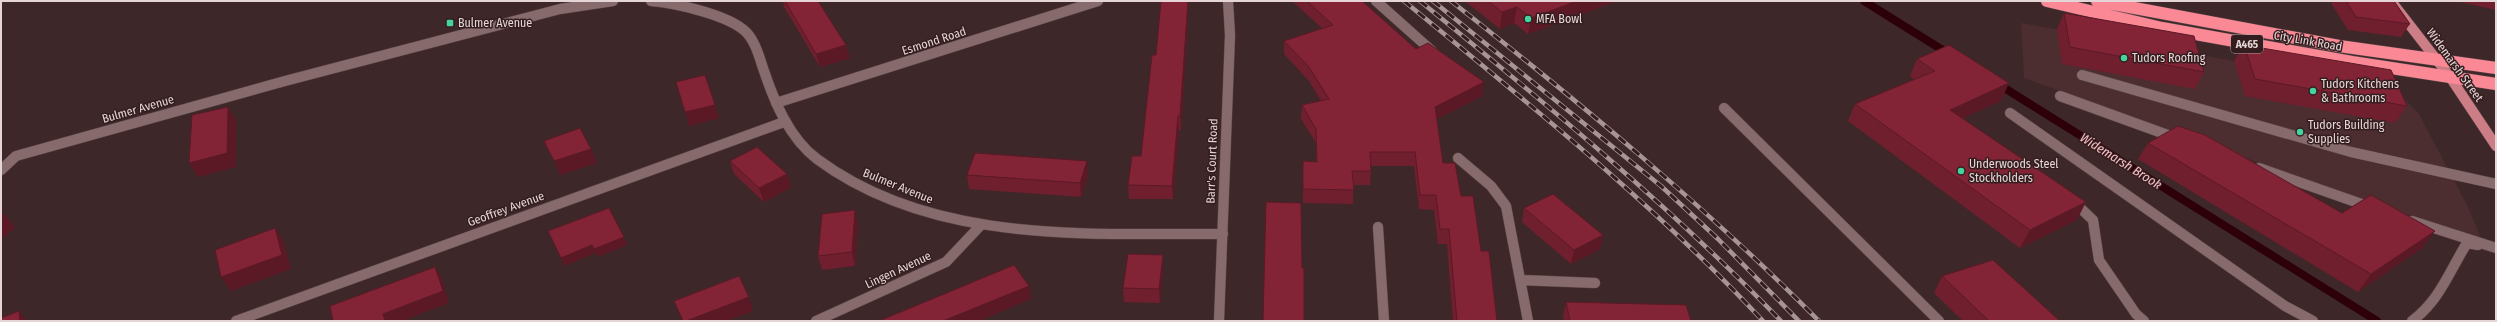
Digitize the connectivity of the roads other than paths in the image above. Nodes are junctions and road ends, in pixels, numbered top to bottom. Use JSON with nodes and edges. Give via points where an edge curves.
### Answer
{"nodes":[{"id":1,"x":613,"y":1,"type":"edge"},
{"id":2,"x":651,"y":1,"type":"edge"},
{"id":3,"x":1098,"y":1,"type":"edge"},
{"id":4,"x":1228,"y":1,"type":"edge"},
{"id":5,"x":1376,"y":1,"type":"edge"},
{"id":6,"x":2047,"y":1,"type":"edge"},
{"id":7,"x":2097,"y":1,"type":"edge"},
{"id":8,"x":2391,"y":1,"type":"edge"},
{"id":9,"x":673,"y":2,"type":"edge"},
{"id":10,"x":1432,"y":51,"type":"edge"},
{"id":11,"x":2436,"y":60,"type":"junction"},
{"id":12,"x":2496,"y":68,"type":"edge"},
{"id":13,"x":2082,"y":75,"type":"dead end"},
{"id":14,"x":2450,"y":77,"type":"junction"},
{"id":15,"x":2496,"y":84,"type":"edge"},
{"id":16,"x":2060,"y":96,"type":"dead end"},
{"id":17,"x":776,"y":103,"type":"junction"},
{"id":18,"x":1724,"y":108,"type":"dead end"},
{"id":19,"x":2010,"y":114,"type":"dead end"},
{"id":20,"x":784,"y":122,"type":"junction"},
{"id":21,"x":2186,"y":142,"type":"edge"},
{"id":22,"x":2496,"y":146,"type":"edge"},
{"id":23,"x":16,"y":156,"type":"junction"},
{"id":24,"x":1458,"y":158,"type":"dead end"},
{"id":25,"x":1,"y":160,"type":"edge"},
{"id":26,"x":2252,"y":166,"type":"edge"},
{"id":27,"x":1,"y":170,"type":"edge"},
{"id":28,"x":2496,"y":184,"type":"edge"},
{"id":29,"x":2064,"y":193,"type":"edge"},
{"id":30,"x":2380,"y":210,"type":"edge"},
{"id":31,"x":2402,"y":217,"type":"edge"},
{"id":32,"x":980,"y":226,"type":"junction"},
{"id":33,"x":1378,"y":227,"type":"dead end"},
{"id":34,"x":1223,"y":234,"type":"junction"},
{"id":35,"x":2496,"y":248,"type":"edge"},
{"id":36,"x":1521,"y":280,"type":"junction"},
{"id":37,"x":1595,"y":283,"type":"dead end"},
{"id":38,"x":236,"y":321,"type":"edge"},
{"id":39,"x":816,"y":321,"type":"edge"},
{"id":40,"x":1219,"y":321,"type":"edge"},
{"id":41,"x":1384,"y":321,"type":"edge"},
{"id":42,"x":1528,"y":321,"type":"edge"},
{"id":43,"x":1939,"y":321,"type":"edge"},
{"id":44,"x":2144,"y":321,"type":"edge"},
{"id":45,"x":2313,"y":321,"type":"edge"},
{"id":46,"x":2412,"y":321,"type":"edge"}],
"edges":[{"from":1,"to":23,"type":"street","name":"Bulmer Avenue","via":[[553,11],[285,81]]},
{"from":2,"to":9,"type":"street","name":"Bulmer Avenue"},
{"from":3,"to":17,"type":"street","name":"Esmond Road"},
{"from":4,"to":34,"type":"street","name":"Barr's Court Road","via":[[1230,35]]},
{"from":5,"to":10,"type":"street"},
{"from":6,"to":14,"type":"highway","name":"City Link Road","number":"A465","via":[[2162,28]]},
{"from":7,"to":11,"type":"highway","name":"City Link Road","number":"A465","via":[[2339,46]]},
{"from":8,"to":11,"type":"main road","name":"Widemarsh Street"},
{"from":9,"to":17,"type":"street","name":"Bulmer Avenue","via":[[712,14],[746,32],[759,56]]},
{"from":11,"to":12,"type":"highway","name":"City Link Road","number":"A465"},
{"from":11,"to":14,"type":"main road","name":"Widemarsh Street"},
{"from":13,"to":28,"type":"street","via":[[2351,152]]},
{"from":14,"to":15,"type":"highway","name":"City Link Road","number":"A465"},
{"from":14,"to":22,"type":"main road","name":"Widemarsh Street"},
{"from":16,"to":21,"type":"street"},
{"from":17,"to":20,"type":"street","name":"Bulmer Avenue"},
{"from":18,"to":43,"type":"street"},
{"from":19,"to":45,"type":"street","via":[[2285,306]]},
{"from":20,"to":32,"type":"street","name":"Bulmer Avenue","via":[[817,159],[860,186],[916,209]]},
{"from":20,"to":38,"type":"street","name":"Geoffrey Avenue"},
{"from":23,"to":25,"type":"street"},
{"from":23,"to":27,"type":"street","name":"Bulmer Avenue"},
{"from":24,"to":36,"type":"street","via":[[1491,186],[1506,206]]},
{"from":26,"to":30,"type":"street"},
{"from":29,"to":44,"type":"street","via":[[2094,220],[2099,260],[2136,314]]},
{"from":31,"to":35,"type":"street"},
{"from":32,"to":34,"type":"street","name":"Bulmer Avenue","via":[[1052,232]]},
{"from":32,"to":39,"type":"street","name":"Lingen Avenue","via":[[946,262]]},
{"from":33,"to":41,"type":"street"},
{"from":34,"to":40,"type":"street","name":"Barr's Court Road"},
{"from":35,"to":46,"type":"street","via":[[2467,243],[2460,253],[2447,285],[2427,312]]},
{"from":36,"to":37,"type":"street"},
{"from":36,"to":42,"type":"street"}]}
